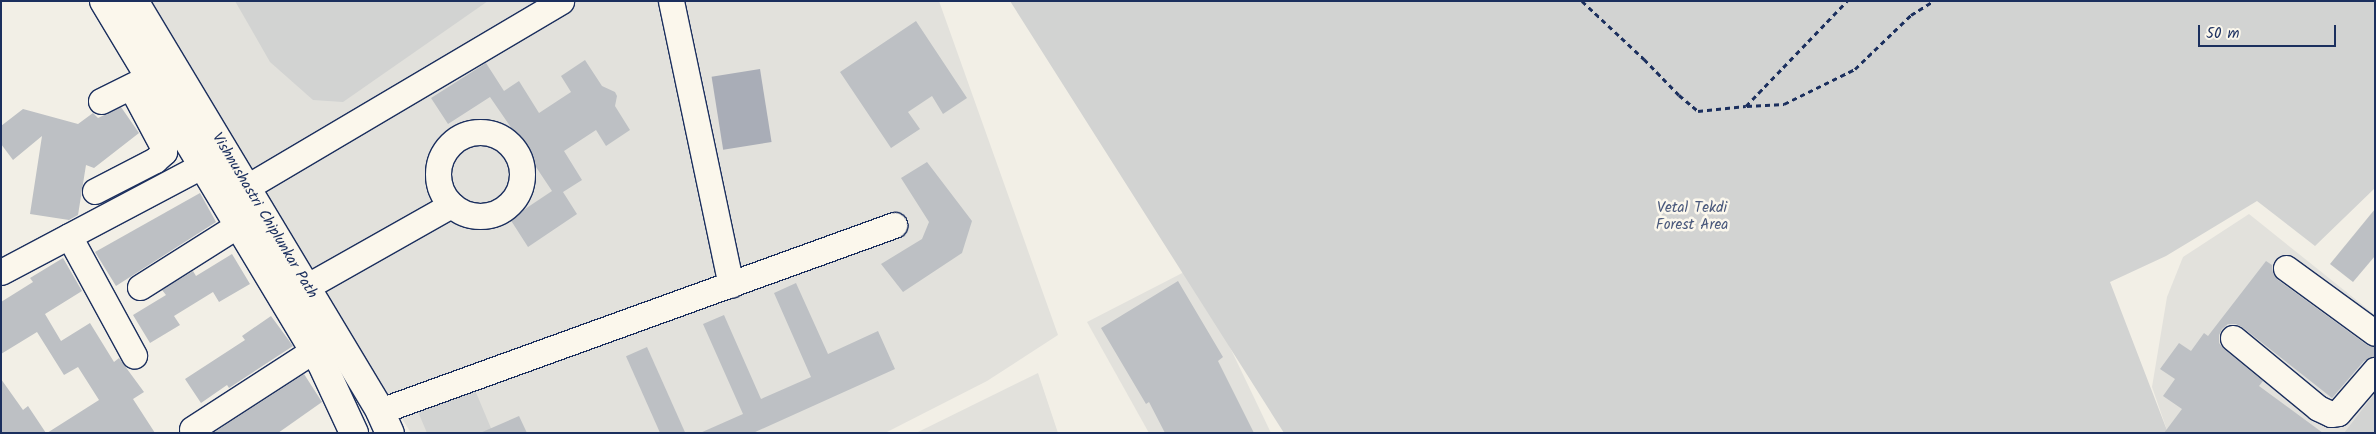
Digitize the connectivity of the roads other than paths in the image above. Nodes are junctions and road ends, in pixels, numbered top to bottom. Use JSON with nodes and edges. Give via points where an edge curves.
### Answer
{"nodes":[{"id":1,"x":104,"y":1,"type":"edge"},
{"id":2,"x":134,"y":1,"type":"edge"},
{"id":3,"x":561,"y":1,"type":"edge"},
{"id":4,"x":671,"y":1,"type":"edge"},
{"id":5,"x":140,"y":82,"type":"junction"},
{"id":6,"x":101,"y":101,"type":"dead end"},
{"id":7,"x":203,"y":166,"type":"junction"},
{"id":8,"x":247,"y":187,"type":"junction"},
{"id":9,"x":94,"y":191,"type":"dead end"},
{"id":10,"x":451,"y":205,"type":"dead end"},
{"id":11,"x":238,"y":225,"type":"junction"},
{"id":12,"x":894,"y":225,"type":"dead end"},
{"id":13,"x":70,"y":236,"type":"junction"},
{"id":14,"x":2286,"y":268,"type":"dead end"},
{"id":15,"x":1,"y":272,"type":"edge"},
{"id":16,"x":731,"y":285,"type":"junction"},
{"id":17,"x":140,"y":287,"type":"dead end"},
{"id":18,"x":306,"y":287,"type":"junction"},
{"id":19,"x":2375,"y":333,"type":"edge"},
{"id":20,"x":2233,"y":338,"type":"dead end"},
{"id":21,"x":314,"y":350,"type":"junction"},
{"id":22,"x":134,"y":355,"type":"dead end"},
{"id":23,"x":2375,"y":370,"type":"edge"},
{"id":24,"x":385,"y":422,"type":"edge"},
{"id":25,"x":192,"y":429,"type":"dead end"},
{"id":26,"x":354,"y":433,"type":"edge"}],
"edges":[{"from":1,"to":5,"type":"main road","name":"Vishnushastri Chiplunkar Path"},
{"from":2,"to":8,"type":"main road","name":"Vishnushastri Chiplunkar Path"},
{"from":3,"to":8,"type":"street"},
{"from":4,"to":16,"type":"street"},
{"from":5,"to":6,"type":"street"},
{"from":5,"to":7,"type":"main road","name":"Vishnushastri Chiplunkar Path"},
{"from":5,"to":9,"type":"street","via":[[164,152],[155,160]]},
{"from":7,"to":11,"type":"main road","name":"Vishnushastri Chiplunkar Path"},
{"from":7,"to":13,"type":"street"},
{"from":8,"to":18,"type":"main road","name":"Vishnushastri Chiplunkar Path"},
{"from":10,"to":18,"type":"street"},
{"from":11,"to":17,"type":"street"},
{"from":11,"to":21,"type":"main road","name":"Vishnushastri Chiplunkar Path"},
{"from":12,"to":16,"type":"street"},
{"from":13,"to":15,"type":"street"},
{"from":13,"to":22,"type":"street"},
{"from":14,"to":19,"type":"street"},
{"from":16,"to":24,"type":"street"},
{"from":18,"to":24,"type":"main road","name":"Vishnushastri Chiplunkar Path"},
{"from":20,"to":23,"type":"street","via":[[2318,408],[2331,414],[2338,413]]},
{"from":21,"to":25,"type":"street"},
{"from":21,"to":26,"type":"main road","name":"Vishnushastri Chiplunkar Path"}]}
